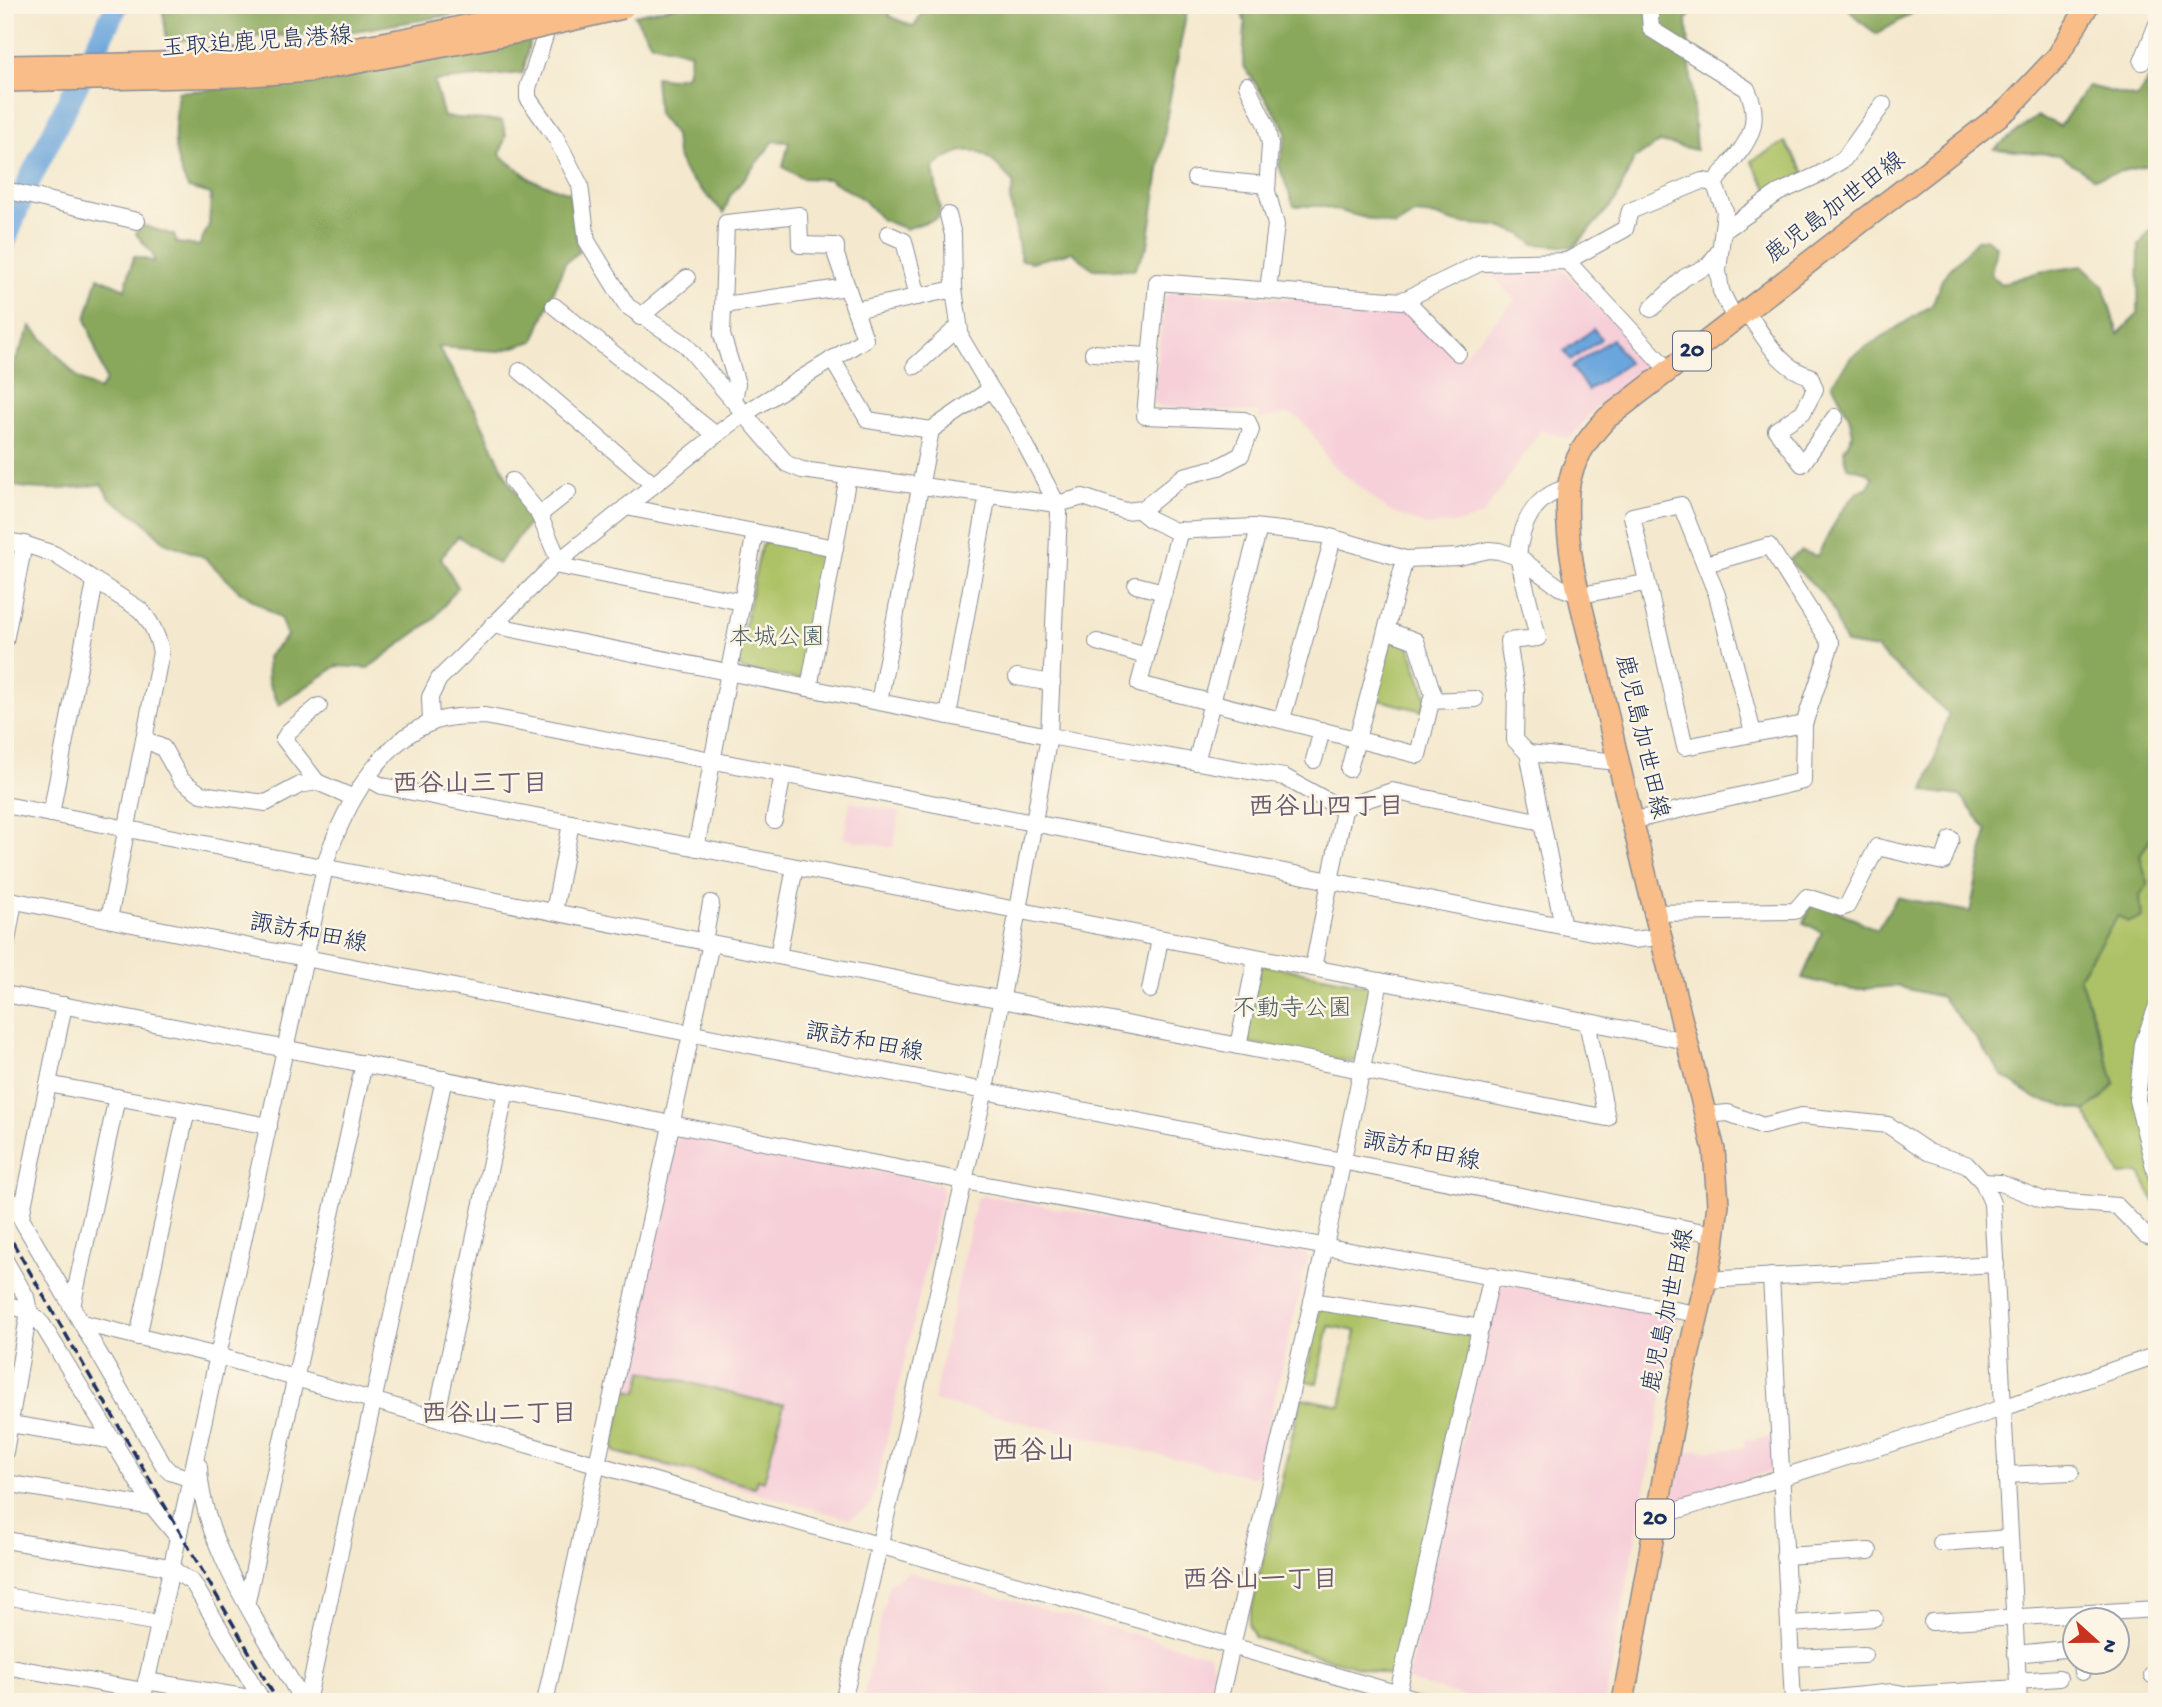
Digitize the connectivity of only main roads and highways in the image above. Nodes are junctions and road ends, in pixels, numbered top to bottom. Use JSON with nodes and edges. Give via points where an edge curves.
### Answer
{"nodes":[{"id":1,"x":559,"y":5,"type":"edge"},
{"id":2,"x":2088,"y":5,"type":"edge"},
{"id":3,"x":628,"y":6,"type":"edge"},
{"id":4,"x":516,"y":24,"type":"junction"},
{"id":5,"x":5,"y":66,"type":"edge"},
{"id":6,"x":236,"y":68,"type":"junction"},
{"id":7,"x":5,"y":81,"type":"edge"},
{"id":8,"x":1623,"y":1702,"type":"edge"}],
"edges":[{"from":1,"to":4,"type":"main road","name":"玉取迫鹿児島港線","bridge":true},
{"from":2,"to":8,"type":"main road","name":"鹿児島加世田線","number":"20","via":[[2058,56],[2009,108],[1668,370],[1596,430],[1574,465],[1569,533],[1581,595],[1718,1183],[1706,1280]]},
{"from":3,"to":4,"type":"main road","name":"玉取迫鹿児島港線","bridge":true},
{"from":4,"to":6,"type":"main road","name":"玉取迫鹿児島港線"},
{"from":5,"to":6,"type":"main road","name":"玉取迫鹿児島港線"},
{"from":6,"to":7,"type":"main road","name":"玉取迫鹿児島港線"}]}
